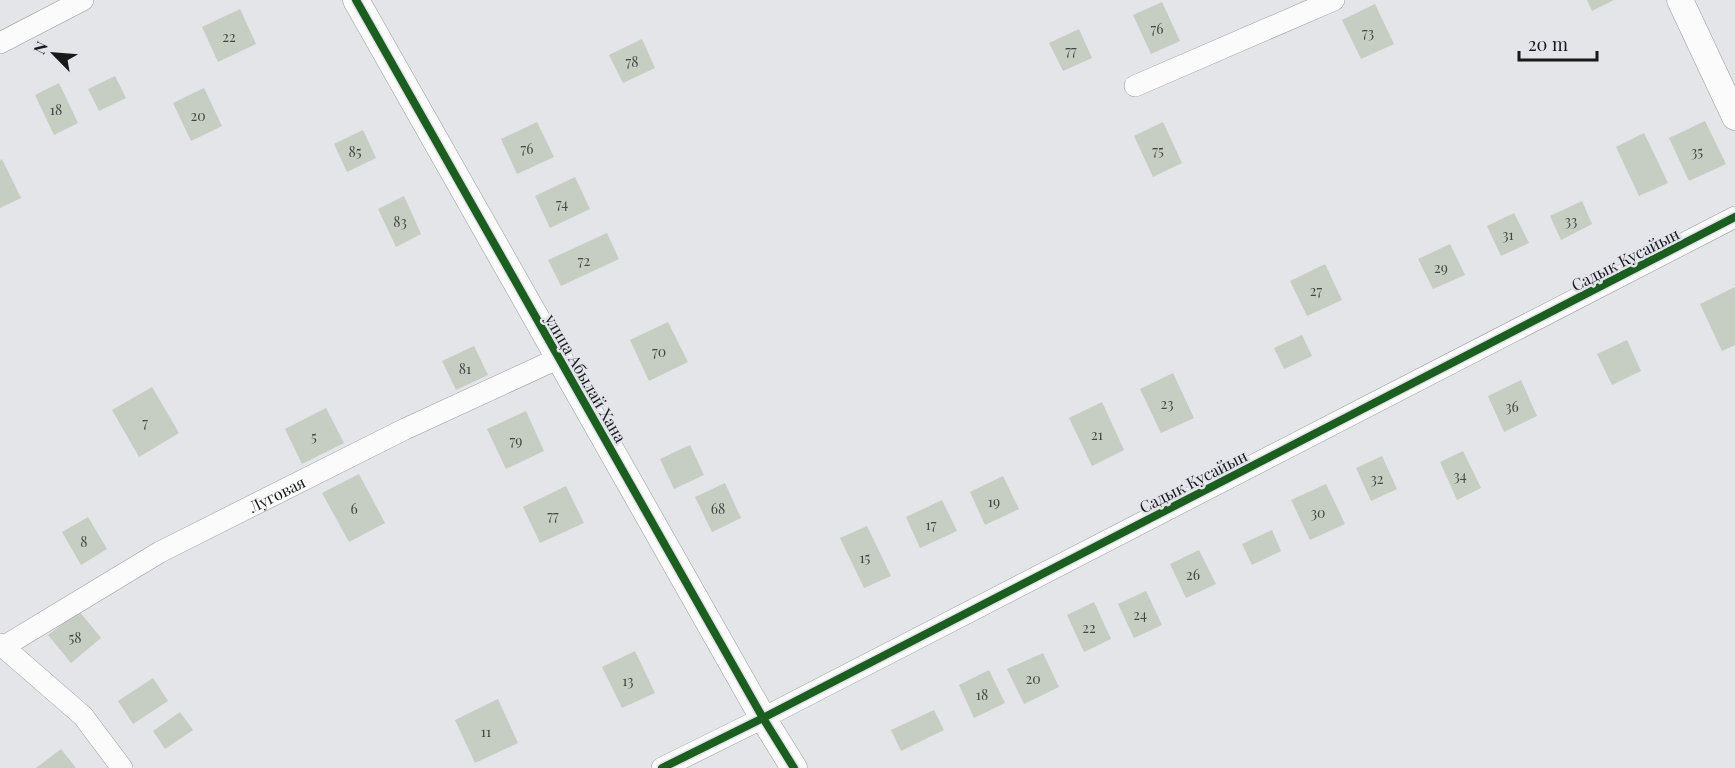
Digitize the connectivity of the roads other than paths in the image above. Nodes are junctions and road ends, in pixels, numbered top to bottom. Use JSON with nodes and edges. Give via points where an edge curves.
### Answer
{"nodes":[{"id":1,"x":83,"y":0,"type":"edge"},
{"id":2,"x":356,"y":0,"type":"edge"},
{"id":3,"x":1334,"y":0,"type":"edge"},
{"id":4,"x":1680,"y":0,"type":"edge"},
{"id":5,"x":0,"y":43,"type":"edge"},
{"id":6,"x":1135,"y":86,"type":"dead end"},
{"id":7,"x":1735,"y":117,"type":"edge"},
{"id":8,"x":1735,"y":217,"type":"edge"},
{"id":9,"x":559,"y":358,"type":"junction"},
{"id":10,"x":2,"y":646,"type":"edge"},
{"id":11,"x":763,"y":718,"type":"junction"},
{"id":12,"x":122,"y":768,"type":"edge"},
{"id":13,"x":662,"y":768,"type":"edge"},
{"id":14,"x":794,"y":768,"type":"edge"}],
"edges":[{"from":1,"to":5,"type":"street"},
{"from":2,"to":9,"type":"street","name":"улица Абылай Хана"},
{"from":3,"to":6,"type":"street"},
{"from":4,"to":7,"type":"street"},
{"from":8,"to":11,"type":"street","name":"Садык Кусайын"},
{"from":9,"to":10,"type":"street","name":"Луговая","via":[[405,429],[160,552]]},
{"from":9,"to":11,"type":"street","name":"улица Абылай Хана"},
{"from":10,"to":12,"type":"street","via":[[83,716]]},
{"from":11,"to":13,"type":"street","name":"Садык Кусайын"},
{"from":11,"to":14,"type":"street","name":"улица Абылай Хана"}]}
